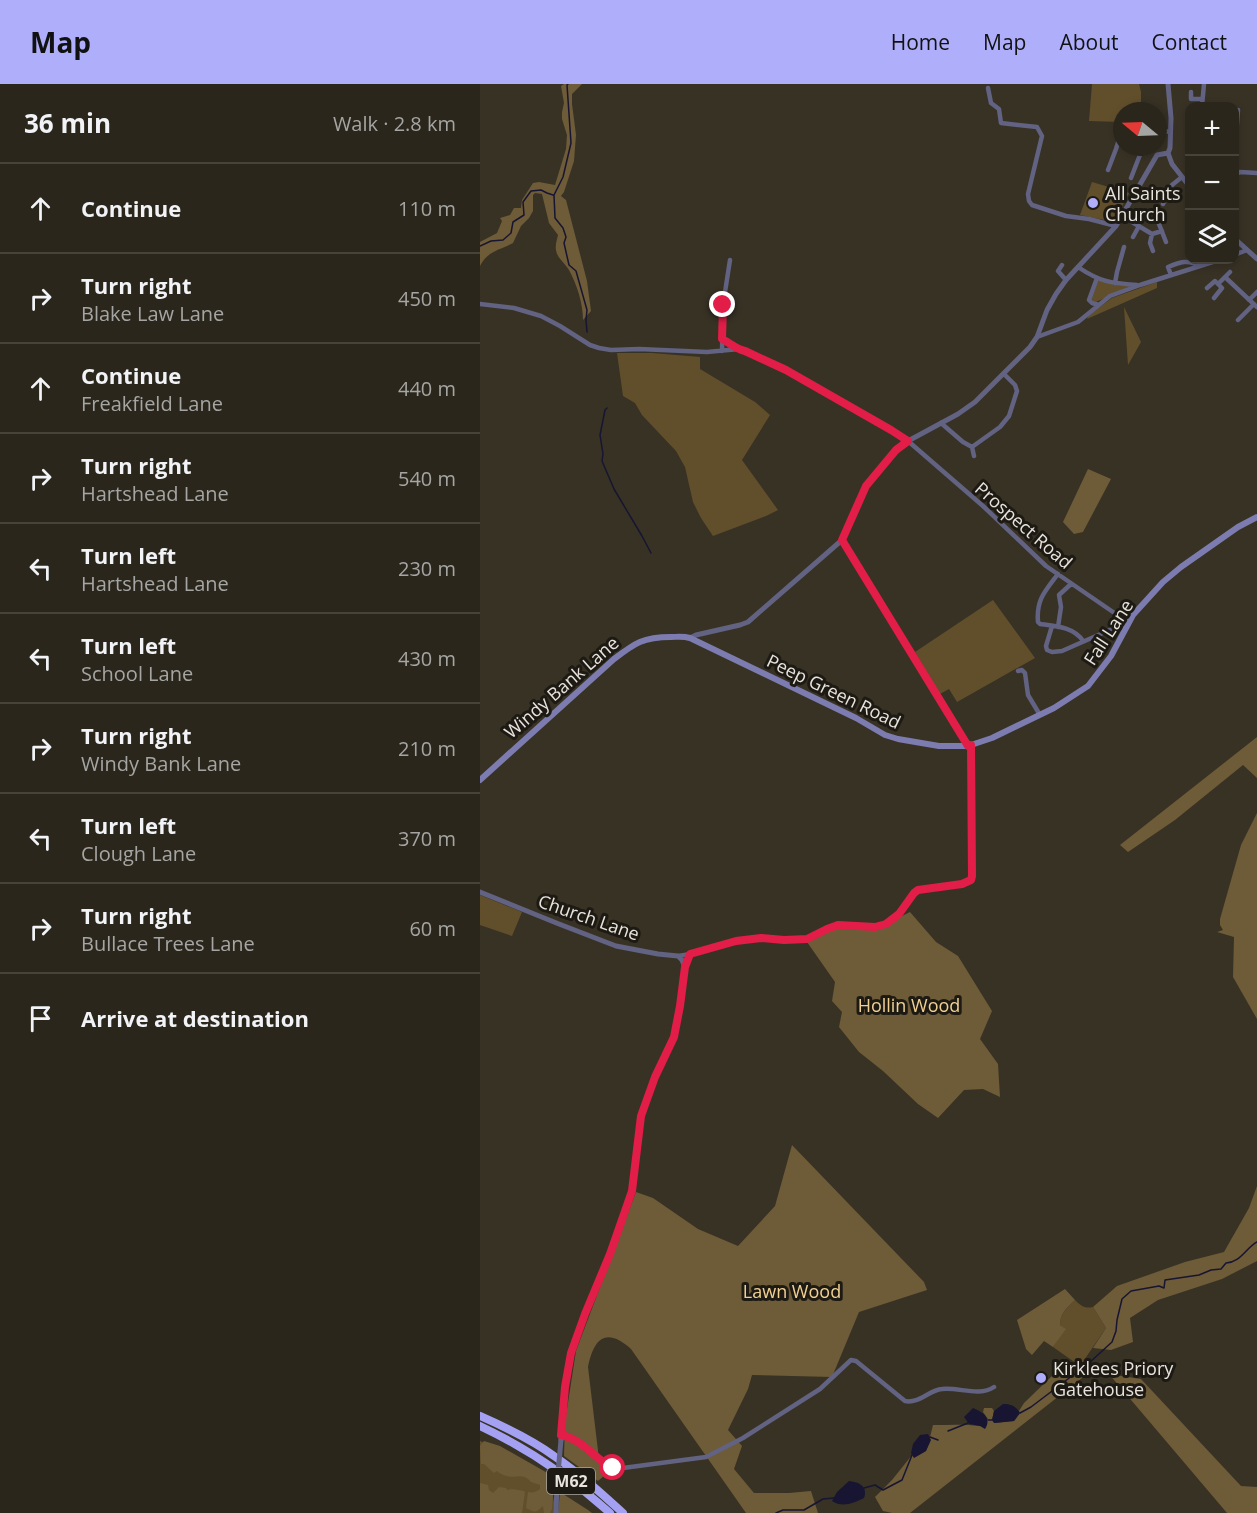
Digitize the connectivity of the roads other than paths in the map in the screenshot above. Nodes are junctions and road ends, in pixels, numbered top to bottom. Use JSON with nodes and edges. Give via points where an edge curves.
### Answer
{"nodes":[{"id":1,"x":1168,"y":84,"type":"edge"},
{"id":2,"x":1204,"y":84,"type":"edge"},
{"id":3,"x":988,"y":88,"type":"dead end"},
{"id":4,"x":1191,"y":92,"type":"dead end"},
{"id":5,"x":1202,"y":99,"type":"joint"},
{"id":6,"x":1167,"y":132,"type":"edge"},
{"id":7,"x":1170,"y":132,"type":"junction"},
{"id":8,"x":1168,"y":153,"type":"junction"},
{"id":9,"x":1113,"y":156,"type":"edge"},
{"id":10,"x":1140,"y":156,"type":"edge"},
{"id":11,"x":1108,"y":170,"type":"dead end"},
{"id":12,"x":1239,"y":172,"type":"edge"},
{"id":13,"x":1257,"y":173,"type":"edge"},
{"id":14,"x":1182,"y":177,"type":"junction"},
{"id":15,"x":1131,"y":178,"type":"dead end"},
{"id":16,"x":1185,"y":181,"type":"edge"},
{"id":17,"x":1157,"y":198,"type":"dead end"},
{"id":18,"x":1122,"y":216,"type":"junction"},
{"id":19,"x":1159,"y":224,"type":"dead end"},
{"id":20,"x":1116,"y":226,"type":"junction"},
{"id":21,"x":1139,"y":226,"type":"junction"},
{"id":22,"x":1162,"y":231,"type":"junction"},
{"id":23,"x":1152,"y":234,"type":"junction"},
{"id":24,"x":1132,"y":237,"type":"dead end"},
{"id":25,"x":1166,"y":242,"type":"dead end"},
{"id":26,"x":1239,"y":243,"type":"edge"},
{"id":27,"x":1124,"y":247,"type":"dead end"},
{"id":28,"x":1257,"y":248,"type":"edge"},
{"id":29,"x":1153,"y":251,"type":"dead end"},
{"id":30,"x":1248,"y":251,"type":"junction"},
{"id":31,"x":1239,"y":254,"type":"edge"},
{"id":32,"x":1257,"y":259,"type":"edge"},
{"id":33,"x":730,"y":260,"type":"dead end"},
{"id":34,"x":1185,"y":261,"type":"edge"},
{"id":35,"x":1196,"y":264,"type":"edge"},
{"id":36,"x":1206,"y":264,"type":"edge"},
{"id":37,"x":1062,"y":265,"type":"dead end"},
{"id":38,"x":1200,"y":266,"type":"junction"},
{"id":39,"x":1078,"y":267,"type":"junction"},
{"id":40,"x":1230,"y":272,"type":"dead end"},
{"id":41,"x":1171,"y":275,"type":"junction"},
{"id":42,"x":1225,"y":277,"type":"junction"},
{"id":43,"x":1096,"y":278,"type":"junction"},
{"id":44,"x":1066,"y":280,"type":"junction"},
{"id":45,"x":1116,"y":283,"type":"junction"},
{"id":46,"x":1218,"y":284,"type":"junction"},
{"id":47,"x":1140,"y":285,"type":"junction"},
{"id":48,"x":1207,"y":288,"type":"dead end"},
{"id":49,"x":1257,"y":292,"type":"edge"},
{"id":50,"x":1214,"y":298,"type":"dead end"},
{"id":51,"x":480,"y":304,"type":"edge"},
{"id":52,"x":1253,"y":304,"type":"edge"},
{"id":53,"x":1099,"y":305,"type":"junction"},
{"id":54,"x":1238,"y":320,"type":"dead end"},
{"id":55,"x":1037,"y":337,"type":"junction"},
{"id":56,"x":722,"y":339,"type":"junction"},
{"id":57,"x":739,"y":349,"type":"junction"},
{"id":58,"x":722,"y":351,"type":"junction"},
{"id":59,"x":1004,"y":374,"type":"junction"},
{"id":60,"x":941,"y":423,"type":"junction"},
{"id":61,"x":908,"y":441,"type":"junction"},
{"id":62,"x":972,"y":447,"type":"junction"},
{"id":63,"x":974,"y":456,"type":"dead end"},
{"id":64,"x":1257,"y":517,"type":"edge"},
{"id":65,"x":842,"y":540,"type":"junction"},
{"id":66,"x":1058,"y":574,"type":"junction"},
{"id":67,"x":1071,"y":584,"type":"junction"},
{"id":68,"x":1129,"y":624,"type":"junction"},
{"id":69,"x":1055,"y":627,"type":"junction"},
{"id":70,"x":690,"y":638,"type":"junction"},
{"id":71,"x":1083,"y":641,"type":"junction"},
{"id":72,"x":1022,"y":669,"type":"dead end"},
{"id":73,"x":1040,"y":715,"type":"junction"},
{"id":74,"x":970,"y":745,"type":"junction"},
{"id":75,"x":480,"y":780,"type":"edge"},
{"id":76,"x":480,"y":892,"type":"edge"},
{"id":77,"x":690,"y":954,"type":"junction"},
{"id":78,"x":678,"y":956,"type":"junction"},
{"id":79,"x":685,"y":967,"type":"junction"},
{"id":80,"x":994,"y":1387,"type":"dead end"},
{"id":81,"x":480,"y":1416,"type":"edge"},
{"id":82,"x":480,"y":1426,"type":"edge"},
{"id":83,"x":561,"y":1437,"type":"junction"},
{"id":84,"x":556,"y":1513,"type":"edge"},
{"id":85,"x":610,"y":1513,"type":"edge"},
{"id":86,"x":623,"y":1513,"type":"edge"}],
"edges":[{"from":1,"to":7,"type":"street"},
{"from":2,"to":5,"type":"street"},
{"from":3,"to":20,"type":"street","via":[[1001,123],[1037,127],[1042,135],[1028,194],[1032,206]]},
{"from":4,"to":5,"type":"street","via":[[1191,99]]},
{"from":6,"to":7,"type":"street"},
{"from":7,"to":8,"type":"street"},
{"from":8,"to":14,"type":"street"},
{"from":8,"to":18,"type":"street","name":"Windy Bank Lane","via":[[1157,155]]},
{"from":9,"to":11,"type":"street"},
{"from":10,"to":15,"type":"street"},
{"from":12,"to":13,"type":"street"},
{"from":14,"to":16,"type":"street"},
{"from":14,"to":17,"type":"street","via":[[1172,185],[1163,202]]},
{"from":18,"to":20,"type":"street","name":"Windy Bank Lane"},
{"from":18,"to":21,"type":"street"},
{"from":19,"to":22,"type":"street"},
{"from":20,"to":39,"type":"street","name":"Windy Bank Lane"},
{"from":21,"to":23,"type":"street"},
{"from":21,"to":24,"type":"street"},
{"from":22,"to":23,"type":"street"},
{"from":22,"to":25,"type":"street"},
{"from":23,"to":29,"type":"street"},
{"from":26,"to":30,"type":"street"},
{"from":27,"to":45,"type":"street"},
{"from":28,"to":30,"type":"street"},
{"from":30,"to":31,"type":"street"},
{"from":30,"to":32,"type":"street"},
{"from":33,"to":56,"type":"street"},
{"from":34,"to":41,"type":"street","via":[[1168,267]]},
{"from":35,"to":38,"type":"street"},
{"from":36,"to":38,"type":"street"},
{"from":37,"to":44,"type":"street","via":[[1058,271]]},
{"from":38,"to":41,"type":"street"},
{"from":39,"to":43,"type":"street"},
{"from":39,"to":44,"type":"street","name":"Windy Bank Lane"},
{"from":40,"to":42,"type":"street"},
{"from":41,"to":47,"type":"street"},
{"from":42,"to":46,"type":"street"},
{"from":42,"to":52,"type":"street"},
{"from":43,"to":45,"type":"street"},
{"from":43,"to":53,"type":"street","via":[[1089,300]]},
{"from":44,"to":55,"type":"street","name":"Windy Bank Lane","via":[[1047,310]]},
{"from":45,"to":47,"type":"street"},
{"from":46,"to":48,"type":"street","via":[[1215,281]]},
{"from":46,"to":50,"type":"street","via":[[1222,288]]},
{"from":47,"to":53,"type":"street","via":[[1110,296]]},
{"from":49,"to":52,"type":"street"},
{"from":51,"to":58,"type":"street","via":[[541,316],[599,348]]},
{"from":52,"to":54,"type":"street"},
{"from":53,"to":55,"type":"street","via":[[1078,322]]},
{"from":55,"to":59,"type":"street","name":"Windy Bank Lane"},
{"from":56,"to":57,"type":"street","name":"Prospect Road"},
{"from":56,"to":58,"type":"street"},
{"from":57,"to":58,"type":"street"},
{"from":57,"to":61,"type":"street","name":"Prospect Road","via":[[786,370]]},
{"from":59,"to":60,"type":"street","name":"Windy Bank Lane","via":[[975,402]]},
{"from":59,"to":62,"type":"street","via":[[1017,391],[1009,416]]},
{"from":60,"to":61,"type":"street","name":"Windy Bank Lane"},
{"from":60,"to":62,"type":"street"},
{"from":61,"to":65,"type":"street","name":"Windy Bank Lane","via":[[866,486]]},
{"from":61,"to":66,"type":"street","name":"Prospect Road"},
{"from":62,"to":63,"type":"street"},
{"from":64,"to":68,"type":"main road","name":"Fall Lane","via":[[1238,526],[1163,582]]},
{"from":65,"to":70,"type":"street","name":"Windy Bank Lane","via":[[748,622]]},
{"from":65,"to":74,"type":"street"},
{"from":66,"to":67,"type":"street","name":"Prospect Road"},
{"from":66,"to":69,"type":"street","via":[[1041,598],[1037,615],[1040,624]]},
{"from":67,"to":68,"type":"street","name":"Prospect Road"},
{"from":67,"to":69,"type":"street","via":[[1059,595],[1061,606]]},
{"from":68,"to":71,"type":"street"},
{"from":68,"to":73,"type":"main road","name":"Fall Lane","via":[[1088,686]]},
{"from":69,"to":71,"type":"street","via":[[1076,633]]},
{"from":69,"to":71,"type":"street","via":[[1047,650],[1062,651]]},
{"from":70,"to":74,"type":"main road","name":"Peep Green Road","via":[[885,735],[939,746]]},
{"from":70,"to":75,"type":"main road","name":"Windy Bank Lane","via":[[651,638],[632,645]]},
{"from":72,"to":73,"type":"street","via":[[1028,695]]},
{"from":73,"to":74,"type":"main road","name":"Fall Lane"},
{"from":74,"to":77,"type":"street","via":[[971,880],[920,890],[899,914],[875,927],[838,925],[807,939],[736,941]]},
{"from":76,"to":78,"type":"street","name":"Church Lane","via":[[616,945]]},
{"from":77,"to":78,"type":"street"},
{"from":77,"to":79,"type":"street"},
{"from":78,"to":79,"type":"street"},
{"from":79,"to":83,"type":"street","via":[[674,1037],[641,1116],[632,1191],[571,1353]]},
{"from":80,"to":83,"type":"street","via":[[979,1392],[937,1389],[911,1402],[850,1360],[820,1389],[706,1457],[613,1468],[567,1436]]},
{"from":81,"to":86,"type":"highway","number":"M62","via":[[553,1455]]},
{"from":82,"to":85,"type":"highway","number":"M62","via":[[529,1452]]},
{"from":83,"to":84,"type":"street","bridge":true}]}
